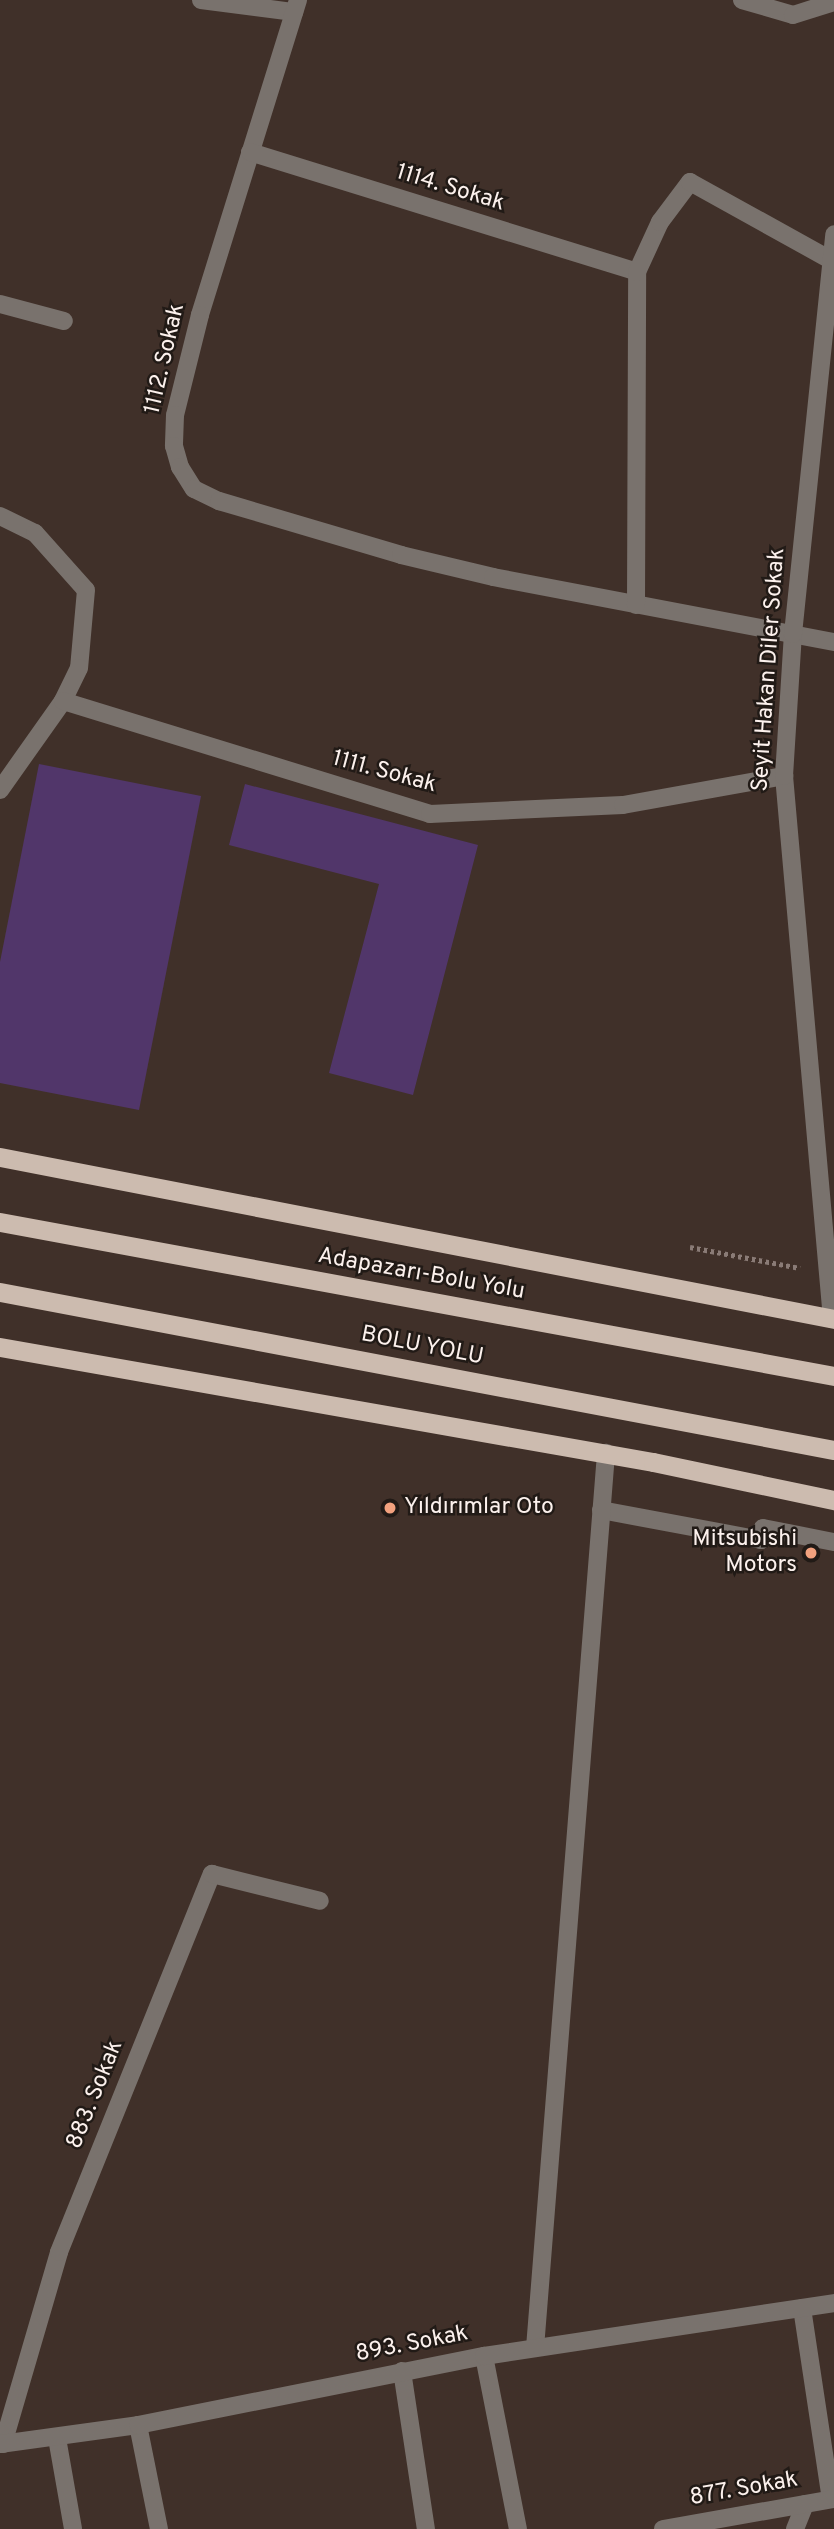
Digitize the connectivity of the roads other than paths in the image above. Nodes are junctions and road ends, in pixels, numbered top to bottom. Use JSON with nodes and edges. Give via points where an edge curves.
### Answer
{"nodes":[{"id":1,"x":201,"y":0,"type":"edge"},
{"id":2,"x":742,"y":0,"type":"edge"},
{"id":3,"x":834,"y":2,"type":"edge"},
{"id":4,"x":296,"y":6,"type":"edge"},
{"id":5,"x":250,"y":152,"type":"junction"},
{"id":6,"x":834,"y":234,"type":"edge"},
{"id":7,"x":831,"y":260,"type":"junction"},
{"id":8,"x":637,"y":272,"type":"junction"},
{"id":9,"x":0,"y":304,"type":"edge"},
{"id":10,"x":64,"y":321,"type":"dead end"},
{"id":11,"x":0,"y":516,"type":"edge"},
{"id":12,"x":636,"y":605,"type":"junction"},
{"id":13,"x":793,"y":634,"type":"junction"},
{"id":14,"x":834,"y":642,"type":"edge"},
{"id":15,"x":64,"y":701,"type":"junction"},
{"id":16,"x":784,"y":776,"type":"junction"},
{"id":17,"x":0,"y":790,"type":"edge"},
{"id":18,"x":0,"y":1157,"type":"edge"},
{"id":19,"x":0,"y":1222,"type":"edge"},
{"id":20,"x":0,"y":1292,"type":"edge"},
{"id":21,"x":833,"y":1319,"type":"edge"},
{"id":22,"x":0,"y":1347,"type":"edge"},
{"id":23,"x":834,"y":1376,"type":"edge"},
{"id":24,"x":834,"y":1450,"type":"edge"},
{"id":25,"x":606,"y":1453,"type":"junction"},
{"id":26,"x":834,"y":1500,"type":"edge"},
{"id":27,"x":601,"y":1510,"type":"junction"},
{"id":28,"x":834,"y":1542,"type":"edge"},
{"id":29,"x":320,"y":1901,"type":"dead end"},
{"id":30,"x":834,"y":2304,"type":"edge"},
{"id":31,"x":802,"y":2308,"type":"junction"},
{"id":32,"x":535,"y":2348,"type":"junction"},
{"id":33,"x":484,"y":2357,"type":"junction"},
{"id":34,"x":402,"y":2371,"type":"junction"},
{"id":35,"x":138,"y":2425,"type":"junction"},
{"id":36,"x":57,"y":2438,"type":"junction"},
{"id":37,"x":2,"y":2444,"type":"edge"},
{"id":38,"x":832,"y":2499,"type":"edge"},
{"id":39,"x":805,"y":2504,"type":"junction"},
{"id":40,"x":73,"y":2529,"type":"edge"},
{"id":41,"x":159,"y":2529,"type":"edge"},
{"id":42,"x":426,"y":2529,"type":"edge"},
{"id":43,"x":518,"y":2529,"type":"edge"},
{"id":44,"x":663,"y":2529,"type":"edge"},
{"id":45,"x":795,"y":2529,"type":"edge"}],
"edges":[{"from":1,"to":4,"type":"street"},
{"from":2,"to":3,"type":"street","via":[[793,15]]},
{"from":4,"to":5,"type":"street","name":"1112. Sokak"},
{"from":5,"to":8,"type":"street","name":"1114. Sokak"},
{"from":5,"to":12,"type":"street","name":"1112. Sokak","via":[[175,415],[174,446],[194,489],[219,501],[401,555]]},
{"from":6,"to":7,"type":"street","name":"Seyit Hakan Diler Sokak"},
{"from":7,"to":8,"type":"street","via":[[690,182],[660,222]]},
{"from":7,"to":13,"type":"street","name":"Seyit Hakan Diler Sokak"},
{"from":8,"to":12,"type":"street"},
{"from":9,"to":10,"type":"street"},
{"from":11,"to":15,"type":"street","via":[[35,533],[86,590],[79,668]]},
{"from":12,"to":13,"type":"street","name":"1112. Sokak"},
{"from":13,"to":14,"type":"street","name":"1112. Sokak"},
{"from":13,"to":16,"type":"street","name":"Seyit Hakan Diler Sokak"},
{"from":15,"to":16,"type":"street","name":"1111. Sokak","via":[[430,814],[623,805]]},
{"from":15,"to":17,"type":"street"},
{"from":16,"to":21,"type":"street","name":"Seyit Hakan Diler Sokak"},
{"from":18,"to":21,"type":"highway"},
{"from":19,"to":23,"type":"highway","name":"Adapazarı-Bolu Yolu"},
{"from":20,"to":24,"type":"highway","name":"BOLU YOLU"},
{"from":22,"to":25,"type":"highway"},
{"from":25,"to":26,"type":"highway"},
{"from":25,"to":27,"type":"street"},
{"from":27,"to":28,"type":"street","via":[[761,1540],[763,1528]]},
{"from":27,"to":32,"type":"street"},
{"from":29,"to":37,"type":"street","name":"883. Sokak","via":[[212,1874],[59,2252]]},
{"from":30,"to":31,"type":"street","name":"893. Sokak"},
{"from":31,"to":32,"type":"street","name":"893. Sokak"},
{"from":31,"to":38,"type":"street"},
{"from":32,"to":33,"type":"street","name":"893. Sokak"},
{"from":33,"to":34,"type":"street","name":"893. Sokak"},
{"from":33,"to":43,"type":"street"},
{"from":34,"to":35,"type":"street","name":"893. Sokak"},
{"from":34,"to":42,"type":"street"},
{"from":35,"to":36,"type":"street","name":"893. Sokak"},
{"from":35,"to":41,"type":"street"},
{"from":36,"to":37,"type":"street","name":"893. Sokak"},
{"from":36,"to":40,"type":"street"},
{"from":38,"to":39,"type":"street","name":"877. Sokak"},
{"from":39,"to":44,"type":"street","name":"877. Sokak"},
{"from":39,"to":45,"type":"street"}]}
